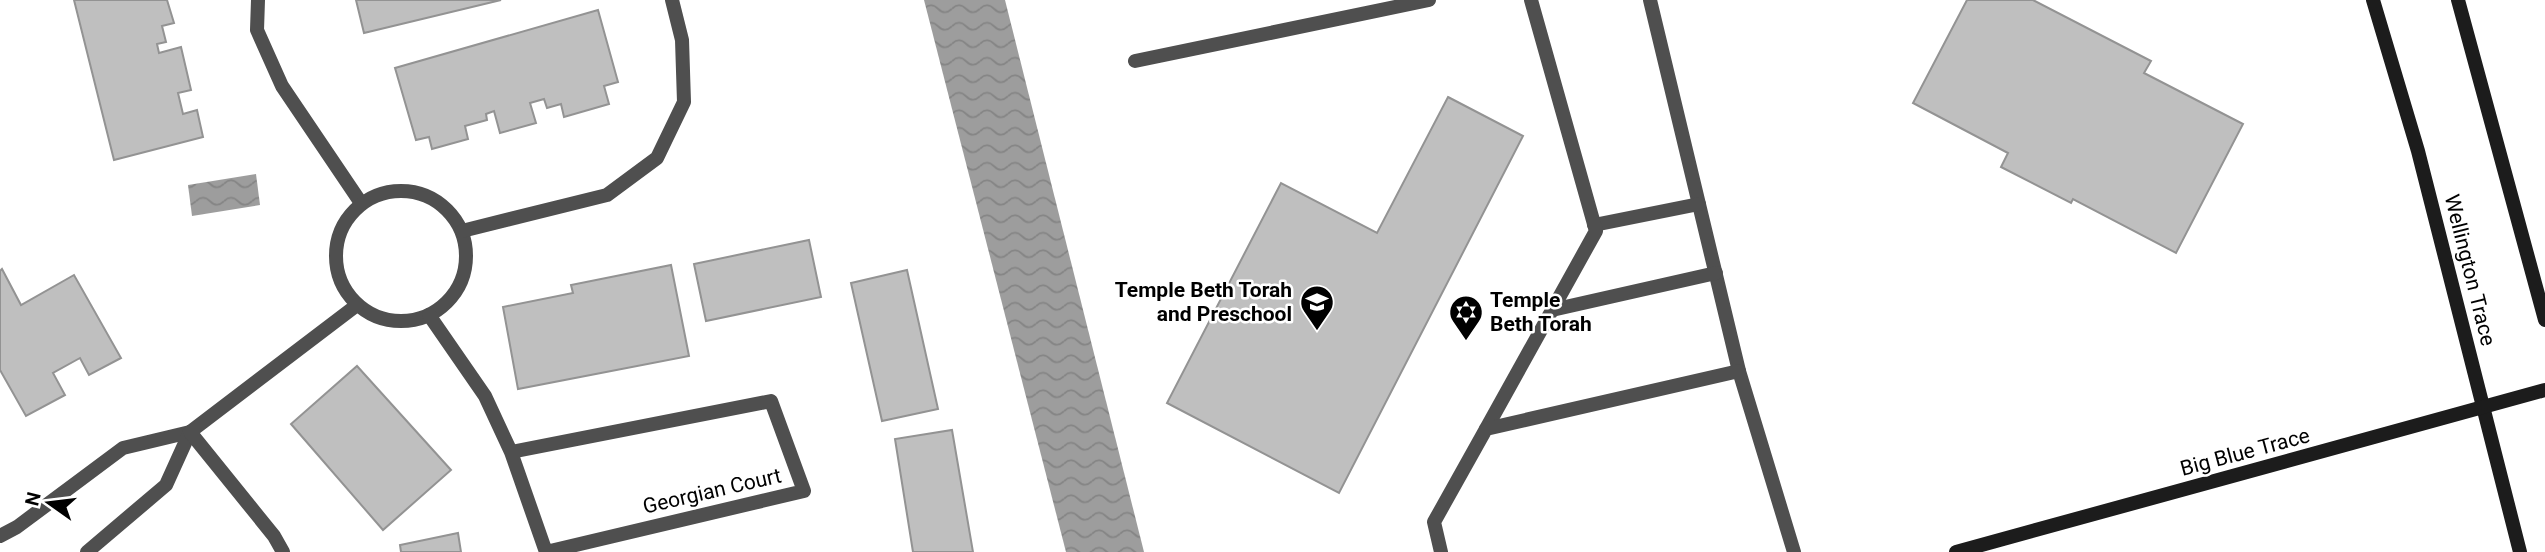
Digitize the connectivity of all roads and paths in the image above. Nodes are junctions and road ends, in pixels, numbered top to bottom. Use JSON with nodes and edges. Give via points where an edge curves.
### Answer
{"nodes":[{"id":1,"x":258,"y":0,"type":"edge"},
{"id":2,"x":672,"y":0,"type":"edge"},
{"id":3,"x":1429,"y":0,"type":"edge"},
{"id":4,"x":1531,"y":0,"type":"edge"},
{"id":5,"x":1650,"y":0,"type":"edge"},
{"id":6,"x":2373,"y":0,"type":"edge"},
{"id":7,"x":2458,"y":0,"type":"edge"},
{"id":8,"x":1135,"y":61,"type":"dead end"},
{"id":9,"x":361,"y":203,"type":"junction"},
{"id":10,"x":1699,"y":204,"type":"junction"},
{"id":11,"x":1594,"y":225,"type":"junction"},
{"id":12,"x":463,"y":231,"type":"junction"},
{"id":13,"x":1716,"y":274,"type":"junction"},
{"id":14,"x":357,"y":305,"type":"junction"},
{"id":15,"x":1552,"y":310,"type":"junction"},
{"id":16,"x":429,"y":315,"type":"junction"},
{"id":17,"x":2545,"y":320,"type":"edge"},
{"id":18,"x":1739,"y":371,"type":"junction"},
{"id":19,"x":2545,"y":390,"type":"edge"},
{"id":20,"x":2484,"y":409,"type":"junction"},
{"id":21,"x":1486,"y":429,"type":"junction"},
{"id":22,"x":190,"y":432,"type":"junction"},
{"id":23,"x":511,"y":452,"type":"junction"},
{"id":24,"x":0,"y":536,"type":"edge"},
{"id":25,"x":87,"y":552,"type":"edge"},
{"id":26,"x":283,"y":552,"type":"edge"},
{"id":27,"x":1441,"y":552,"type":"edge"},
{"id":28,"x":1794,"y":552,"type":"edge"},
{"id":29,"x":1956,"y":552,"type":"edge"},
{"id":30,"x":2520,"y":552,"type":"edge"}],
"edges":[{"from":1,"to":9,"type":"street","via":[[257,30],[282,86]]},
{"from":2,"to":12,"type":"street","via":[[682,40],[684,102],[657,158],[607,195]]},
{"from":3,"to":8,"type":"street"},
{"from":4,"to":11,"type":"street"},
{"from":5,"to":10,"type":"street"},
{"from":6,"to":20,"type":"street","name":"Wellington Trace","via":[[2418,151]]},
{"from":7,"to":17,"type":"street"},
{"from":9,"to":12,"type":"street","via":[[399,190],[419,192],[437,200]]},
{"from":9,"to":14,"type":"street","via":[[339,234],[335,253],[344,290]]},
{"from":10,"to":11,"type":"street"},
{"from":10,"to":13,"type":"street"},
{"from":11,"to":15,"type":"street","via":[[1596,231]]},
{"from":12,"to":16,"type":"street","via":[[466,270],[446,304]]},
{"from":13,"to":15,"type":"street"},
{"from":13,"to":18,"type":"street"},
{"from":14,"to":16,"type":"street","via":[[391,321]]},
{"from":14,"to":22,"type":"street"},
{"from":15,"to":21,"type":"street"},
{"from":16,"to":23,"type":"street","name":"Georgian Court","via":[[485,396]]},
{"from":18,"to":21,"type":"street"},
{"from":18,"to":28,"type":"street"},
{"from":19,"to":20,"type":"street","name":"Big Blue Trace"},
{"from":20,"to":29,"type":"street","name":"Big Blue Trace"},
{"from":20,"to":30,"type":"street","name":"Wellington Trace"},
{"from":21,"to":27,"type":"street","via":[[1434,522]]},
{"from":22,"to":24,"type":"street","via":[[123,448]]},
{"from":22,"to":25,"type":"street","via":[[166,485]]},
{"from":22,"to":26,"type":"street"},
{"from":23,"to":23,"type":"street","name":"Georgian Court","via":[[546,552],[804,491],[771,401]]}]}
